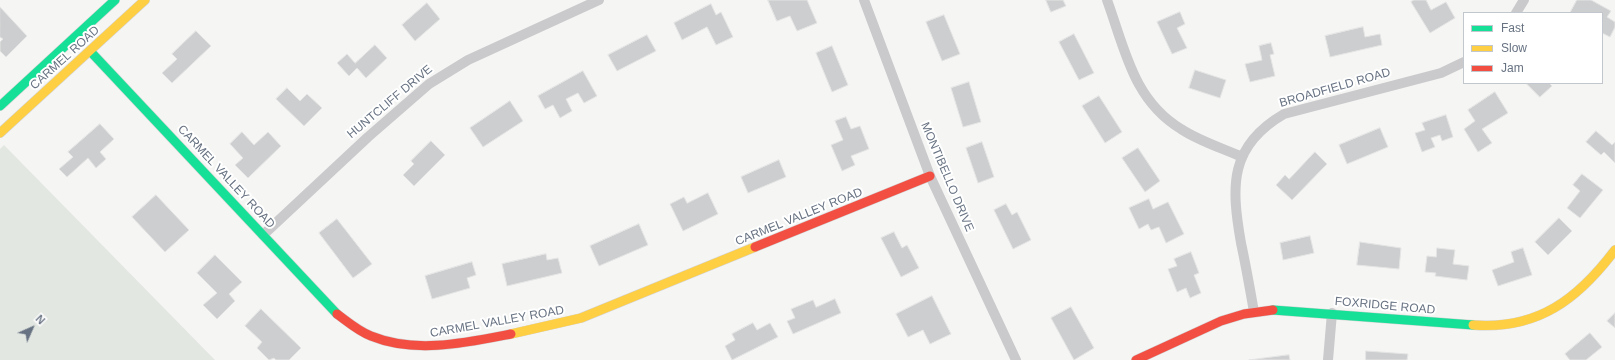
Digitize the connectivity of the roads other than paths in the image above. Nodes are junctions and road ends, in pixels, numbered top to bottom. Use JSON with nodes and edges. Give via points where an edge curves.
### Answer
{"nodes":[{"id":1,"x":115,"y":0,"type":"edge"},
{"id":2,"x":145,"y":0,"type":"edge"},
{"id":3,"x":599,"y":0,"type":"edge"},
{"id":4,"x":864,"y":0,"type":"edge"},
{"id":5,"x":1107,"y":0,"type":"edge"},
{"id":6,"x":1524,"y":0,"type":"edge"},
{"id":7,"x":1517,"y":12,"type":"edge"},
{"id":8,"x":90,"y":51,"type":"junction"},
{"id":9,"x":1463,"y":62,"type":"edge"},
{"id":10,"x":0,"y":106,"type":"edge"},
{"id":11,"x":0,"y":133,"type":"edge"},
{"id":12,"x":1242,"y":157,"type":"junction"},
{"id":13,"x":930,"y":176,"type":"junction"},
{"id":14,"x":263,"y":235,"type":"junction"},
{"id":15,"x":1615,"y":250,"type":"edge"},
{"id":16,"x":1254,"y":312,"type":"junction"},
{"id":17,"x":1332,"y":314,"type":"junction"},
{"id":18,"x":1016,"y":360,"type":"edge"},
{"id":19,"x":1136,"y":360,"type":"edge"},
{"id":20,"x":1328,"y":360,"type":"edge"}],
"edges":[{"from":1,"to":10,"type":"street","name":"CARMEL ROAD"},
{"from":2,"to":8,"type":"street","name":"CARMEL ROAD"},
{"from":3,"to":14,"type":"street","name":"HUNTCLIFF DRIVE","via":[[468,60],[429,84]]},
{"from":4,"to":13,"type":"street","name":"MONTIBELLO DRIVE"},
{"from":5,"to":12,"type":"street","via":[[1131,70],[1139,87],[1157,111],[1181,130]]},
{"from":6,"to":7,"type":"street"},
{"from":8,"to":11,"type":"street","name":"CARMEL ROAD"},
{"from":8,"to":14,"type":"street","name":"CARMEL VALLEY ROAD"},
{"from":9,"to":12,"type":"street","name":"BROADFIELD ROAD","via":[[1441,73],[1284,114],[1254,137]]},
{"from":12,"to":16,"type":"street","name":"BROADFIELD ROAD","via":[[1237,172],[1235,200]]},
{"from":13,"to":14,"type":"street","name":"CARMEL VALLEY ROAD","via":[[599,312],[546,328],[419,348],[398,346],[358,330],[334,311]]},
{"from":13,"to":18,"type":"street","name":"MONTIBELLO DRIVE"},
{"from":15,"to":17,"type":"street","name":"FOXRIDGE ROAD","via":[[1595,276],[1575,295],[1540,315],[1515,323],[1486,326]]},
{"from":16,"to":17,"type":"street","name":"FOXRIDGE ROAD","via":[[1275,310]]},
{"from":16,"to":19,"type":"street","name":"FOXRIDGE ROAD","via":[[1221,321]]},
{"from":17,"to":20,"type":"street"}]}
